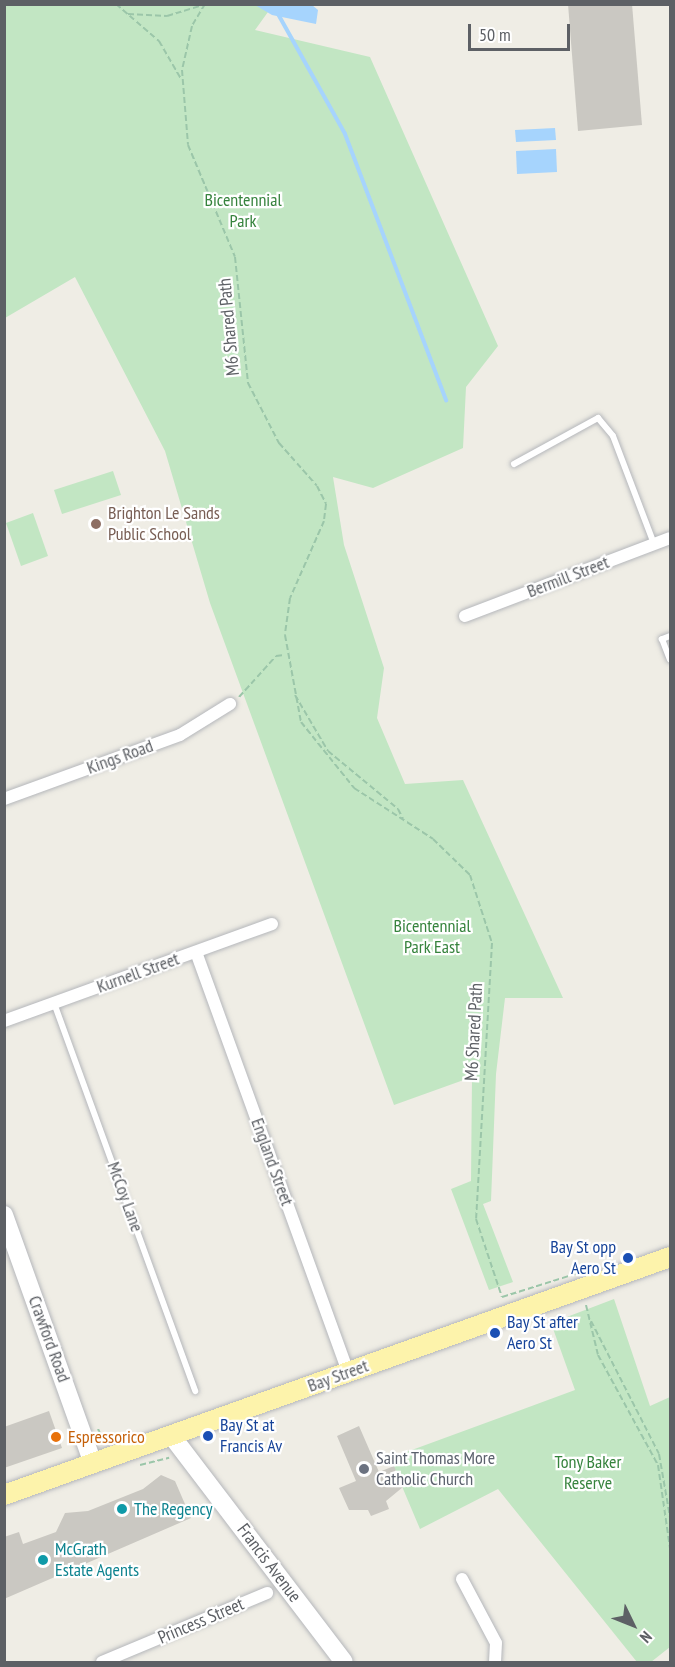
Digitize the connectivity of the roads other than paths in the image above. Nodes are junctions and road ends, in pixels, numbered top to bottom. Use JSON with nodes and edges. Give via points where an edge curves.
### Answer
{"nodes":[{"id":1,"x":514,"y":464,"type":"dead end"},
{"id":2,"x":670,"y":538,"type":"edge"},
{"id":3,"x":654,"y":544,"type":"junction"},
{"id":4,"x":465,"y":616,"type":"dead end"},
{"id":5,"x":670,"y":636,"type":"edge"},
{"id":6,"x":670,"y":660,"type":"edge"},
{"id":7,"x":230,"y":704,"type":"road end"},
{"id":8,"x":4,"y":800,"type":"edge"},
{"id":9,"x":272,"y":924,"type":"dead end"},
{"id":10,"x":196,"y":952,"type":"junction"},
{"id":11,"x":54,"y":1003,"type":"junction"},
{"id":12,"x":4,"y":1021,"type":"edge"},
{"id":13,"x":4,"y":1215,"type":"edge"},
{"id":14,"x":670,"y":1257,"type":"edge"},
{"id":15,"x":348,"y":1372,"type":"junction"},
{"id":16,"x":195,"y":1391,"type":"dead end"},
{"id":17,"x":171,"y":1435,"type":"junction"},
{"id":18,"x":93,"y":1463,"type":"junction"},
{"id":19,"x":4,"y":1495,"type":"edge"},
{"id":20,"x":462,"y":1579,"type":"dead end"},
{"id":21,"x":267,"y":1593,"type":"dead end"},
{"id":22,"x":102,"y":1662,"type":"edge"},
{"id":23,"x":344,"y":1662,"type":"edge"},
{"id":24,"x":495,"y":1662,"type":"edge"}],
"edges":[{"from":1,"to":3,"type":"lane","via":[[598,418],[613,436]]},
{"from":2,"to":3,"type":"street","name":"Bermill Street"},
{"from":3,"to":4,"type":"street","name":"Bermill Street"},
{"from":5,"to":6,"type":"lane","via":[[662,639]]},
{"from":7,"to":8,"type":"street","name":"Kings Road","via":[[180,735]]},
{"from":9,"to":10,"type":"street","name":"Kurnell Street"},
{"from":10,"to":11,"type":"street","name":"Kurnell Street"},
{"from":10,"to":15,"type":"street","name":"England Street"},
{"from":11,"to":12,"type":"street","name":"Kurnell Street"},
{"from":11,"to":16,"type":"lane","name":"McCoy Lane"},
{"from":13,"to":18,"type":"street","name":"Crawford Road"},
{"from":14,"to":15,"type":"main road","name":"Bay Street"},
{"from":15,"to":17,"type":"main road","name":"Bay Street"},
{"from":17,"to":18,"type":"main road","name":"Bay Street"},
{"from":17,"to":23,"type":"street","name":"Francis Avenue"},
{"from":18,"to":19,"type":"main road","name":"Bay Street"},
{"from":20,"to":24,"type":"street","via":[[496,1643]]},
{"from":21,"to":22,"type":"street","name":"Princess Street"}]}
